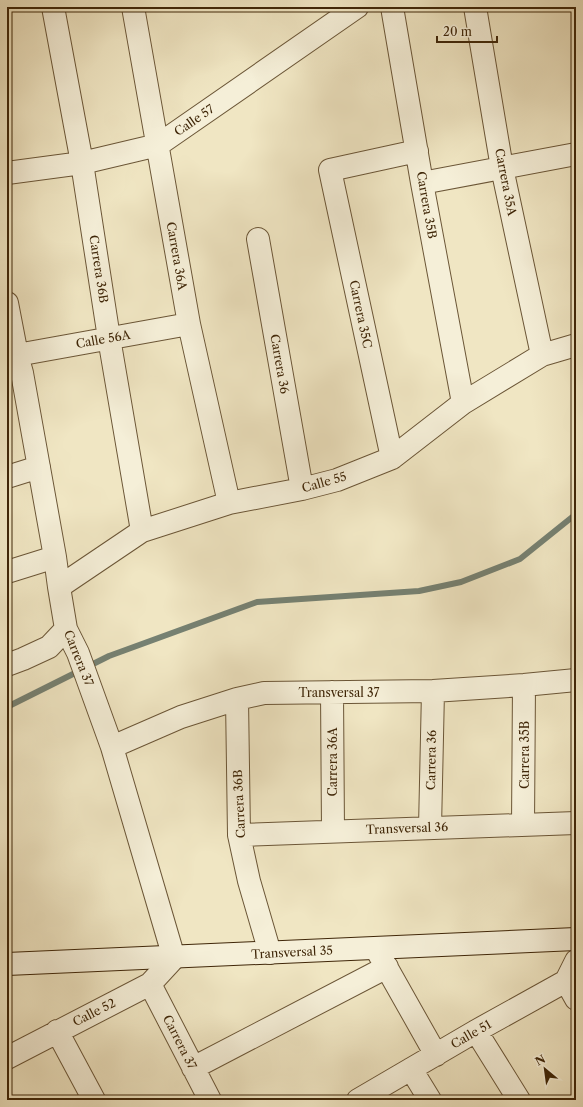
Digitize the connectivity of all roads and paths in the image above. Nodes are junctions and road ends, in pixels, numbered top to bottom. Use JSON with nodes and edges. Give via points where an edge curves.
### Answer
{"nodes":[{"id":1,"x":53,"y":7,"type":"edge"},
{"id":2,"x":133,"y":7,"type":"edge"},
{"id":3,"x":357,"y":7,"type":"edge"},
{"id":4,"x":392,"y":7,"type":"edge"},
{"id":5,"x":475,"y":7,"type":"edge"},
{"id":6,"x":158,"y":145,"type":"junction"},
{"id":7,"x":417,"y":151,"type":"junction"},
{"id":8,"x":576,"y":154,"type":"edge"},
{"id":9,"x":82,"y":163,"type":"junction"},
{"id":10,"x":502,"y":168,"type":"junction"},
{"id":11,"x":7,"y":173,"type":"edge"},
{"id":12,"x":422,"y":183,"type":"junction"},
{"id":13,"x":258,"y":238,"type":"dead end"},
{"id":14,"x":7,"y":303,"type":"edge"},
{"id":15,"x":189,"y":324,"type":"junction"},
{"id":16,"x":109,"y":338,"type":"junction"},
{"id":17,"x":576,"y":345,"type":"edge"},
{"id":18,"x":542,"y":356,"type":"junction"},
{"id":19,"x":15,"y":368,"type":"edge"},
{"id":20,"x":463,"y":403,"type":"junction"},
{"id":21,"x":392,"y":458,"type":"junction"},
{"id":22,"x":39,"y":467,"type":"junction"},
{"id":23,"x":7,"y":477,"type":"edge"},
{"id":24,"x":302,"y":489,"type":"junction"},
{"id":25,"x":229,"y":503,"type":"junction"},
{"id":26,"x":142,"y":531,"type":"junction"},
{"id":27,"x":55,"y":557,"type":"junction"},
{"id":28,"x":7,"y":572,"type":"edge"},
{"id":29,"x":59,"y":587,"type":"junction"},
{"id":30,"x":66,"y":629,"type":"junction"},
{"id":31,"x":7,"y":665,"type":"edge"},
{"id":32,"x":576,"y":680,"type":"edge"},
{"id":33,"x":524,"y":685,"type":"junction"},
{"id":34,"x":432,"y":691,"type":"junction"},
{"id":35,"x":332,"y":692,"type":"junction"},
{"id":36,"x":236,"y":699,"type":"junction"},
{"id":37,"x":112,"y":747,"type":"junction"},
{"id":38,"x":576,"y":823,"type":"edge"},
{"id":39,"x":523,"y":825,"type":"junction"},
{"id":40,"x":430,"y":828,"type":"junction"},
{"id":41,"x":333,"y":831,"type":"junction"},
{"id":42,"x":239,"y":835,"type":"junction"},
{"id":43,"x":576,"y":939,"type":"edge"},
{"id":44,"x":376,"y":948,"type":"junction"},
{"id":45,"x":270,"y":953,"type":"junction"},
{"id":46,"x":174,"y":958,"type":"junction"},
{"id":47,"x":576,"y":961,"type":"edge"},
{"id":48,"x":7,"y":964,"type":"edge"},
{"id":49,"x":387,"y":968,"type":"junction"},
{"id":50,"x":150,"y":984,"type":"junction"},
{"id":51,"x":571,"y":990,"type":"edge"},
{"id":52,"x":57,"y":1031,"type":"junction"},
{"id":53,"x":476,"y":1031,"type":"junction"},
{"id":54,"x":436,"y":1055,"type":"junction"},
{"id":55,"x":7,"y":1058,"type":"edge"},
{"id":56,"x":193,"y":1068,"type":"junction"},
{"id":57,"x":412,"y":1069,"type":"junction"},
{"id":58,"x":94,"y":1100,"type":"edge"},
{"id":59,"x":210,"y":1100,"type":"edge"},
{"id":60,"x":358,"y":1100,"type":"edge"},
{"id":61,"x":430,"y":1100,"type":"edge"},
{"id":62,"x":519,"y":1100,"type":"edge"}],
"edges":[{"from":1,"to":9,"type":"street","name":"Carrera 36B"},
{"from":2,"to":6,"type":"street","name":"Carrera 36A"},
{"from":3,"to":6,"type":"street","name":"Calle 57"},
{"from":4,"to":7,"type":"street","name":"Carrera 35B"},
{"from":5,"to":10,"type":"street","name":"Carrera 35A"},
{"from":6,"to":9,"type":"street","name":"Calle 57"},
{"from":6,"to":15,"type":"street","name":"Carrera 36A"},
{"from":7,"to":12,"type":"street","name":"Carrera 35B"},
{"from":7,"to":21,"type":"street","name":"Carrera 35C","via":[[330,170]]},
{"from":8,"to":10,"type":"street"},
{"from":9,"to":11,"type":"street","name":"Calle 57"},
{"from":9,"to":16,"type":"street","name":"Carrera 36B"},
{"from":10,"to":12,"type":"street"},
{"from":10,"to":18,"type":"street","name":"Carrera 35A"},
{"from":12,"to":20,"type":"street","name":"Carrera 35B"},
{"from":13,"to":24,"type":"street","name":"Carrera 36"},
{"from":14,"to":19,"type":"street","name":"Carrera 37"},
{"from":15,"to":16,"type":"street","name":"Calle 56A"},
{"from":15,"to":25,"type":"street","name":"Carrera 36A"},
{"from":16,"to":19,"type":"street","name":"Calle 56A"},
{"from":16,"to":26,"type":"street","name":"Carrera 36B"},
{"from":17,"to":18,"type":"street","name":"Calle 55"},
{"from":18,"to":20,"type":"street","name":"Calle 55"},
{"from":19,"to":22,"type":"street","name":"Carrera 37"},
{"from":20,"to":21,"type":"street","name":"Calle 55"},
{"from":21,"to":24,"type":"street","name":"Calle 55","via":[[337,480]]},
{"from":22,"to":23,"type":"street"},
{"from":22,"to":27,"type":"street","name":"Carrera 37"},
{"from":24,"to":25,"type":"street","name":"Calle 55"},
{"from":25,"to":26,"type":"street","name":"Calle 55"},
{"from":26,"to":29,"type":"street","name":"Calle 55"},
{"from":27,"to":28,"type":"street"},
{"from":27,"to":29,"type":"street","name":"Carrera 37"},
{"from":29,"to":30,"type":"street","name":"Carrera 37"},
{"from":30,"to":31,"type":"street","via":[[49,647]]},
{"from":30,"to":37,"type":"street","name":"Carrera 37","via":[[78,653]]},
{"from":32,"to":33,"type":"street","name":"Transversal 37"},
{"from":33,"to":34,"type":"street","name":"Transversal 37"},
{"from":33,"to":39,"type":"street","name":"Carrera 35B"},
{"from":34,"to":35,"type":"street","name":"Transversal 37"},
{"from":34,"to":40,"type":"street","name":"Carrera 36"},
{"from":35,"to":36,"type":"street","name":"Transversal 37","via":[[264,693]]},
{"from":35,"to":41,"type":"street","name":"Carrera 36A"},
{"from":36,"to":37,"type":"street","name":"Transversal 37","via":[[181,717]]},
{"from":36,"to":42,"type":"street","name":"Carrera 36B"},
{"from":37,"to":46,"type":"street","name":"Carrera 37"},
{"from":38,"to":39,"type":"street","name":"Transversal 36"},
{"from":39,"to":40,"type":"street","name":"Transversal 36"},
{"from":40,"to":41,"type":"street","name":"Transversal 36"},
{"from":41,"to":42,"type":"street","name":"Transversal 36"},
{"from":42,"to":45,"type":"street","name":"Carrera 36B"},
{"from":43,"to":44,"type":"street","name":"Transversal 35"},
{"from":44,"to":45,"type":"street","name":"Transversal 35"},
{"from":44,"to":49,"type":"street"},
{"from":45,"to":46,"type":"street","name":"Transversal 35"},
{"from":46,"to":48,"type":"street","name":"Transversal 35"},
{"from":46,"to":50,"type":"street","name":"Calle 52"},
{"from":47,"to":51,"type":"street","name":"Calle 51"},
{"from":49,"to":54,"type":"street"},
{"from":49,"to":56,"type":"street"},
{"from":50,"to":52,"type":"street","name":"Calle 52"},
{"from":50,"to":56,"type":"street","name":"Carrera 37"},
{"from":51,"to":53,"type":"street","name":"Calle 51"},
{"from":52,"to":55,"type":"street","name":"Calle 52"},
{"from":52,"to":58,"type":"street"},
{"from":53,"to":54,"type":"street","name":"Calle 51"},
{"from":53,"to":62,"type":"street"},
{"from":54,"to":57,"type":"street","name":"Calle 51"},
{"from":56,"to":59,"type":"street","name":"Carrera 37"},
{"from":57,"to":60,"type":"street","name":"Calle 51"},
{"from":57,"to":61,"type":"street"}]}
